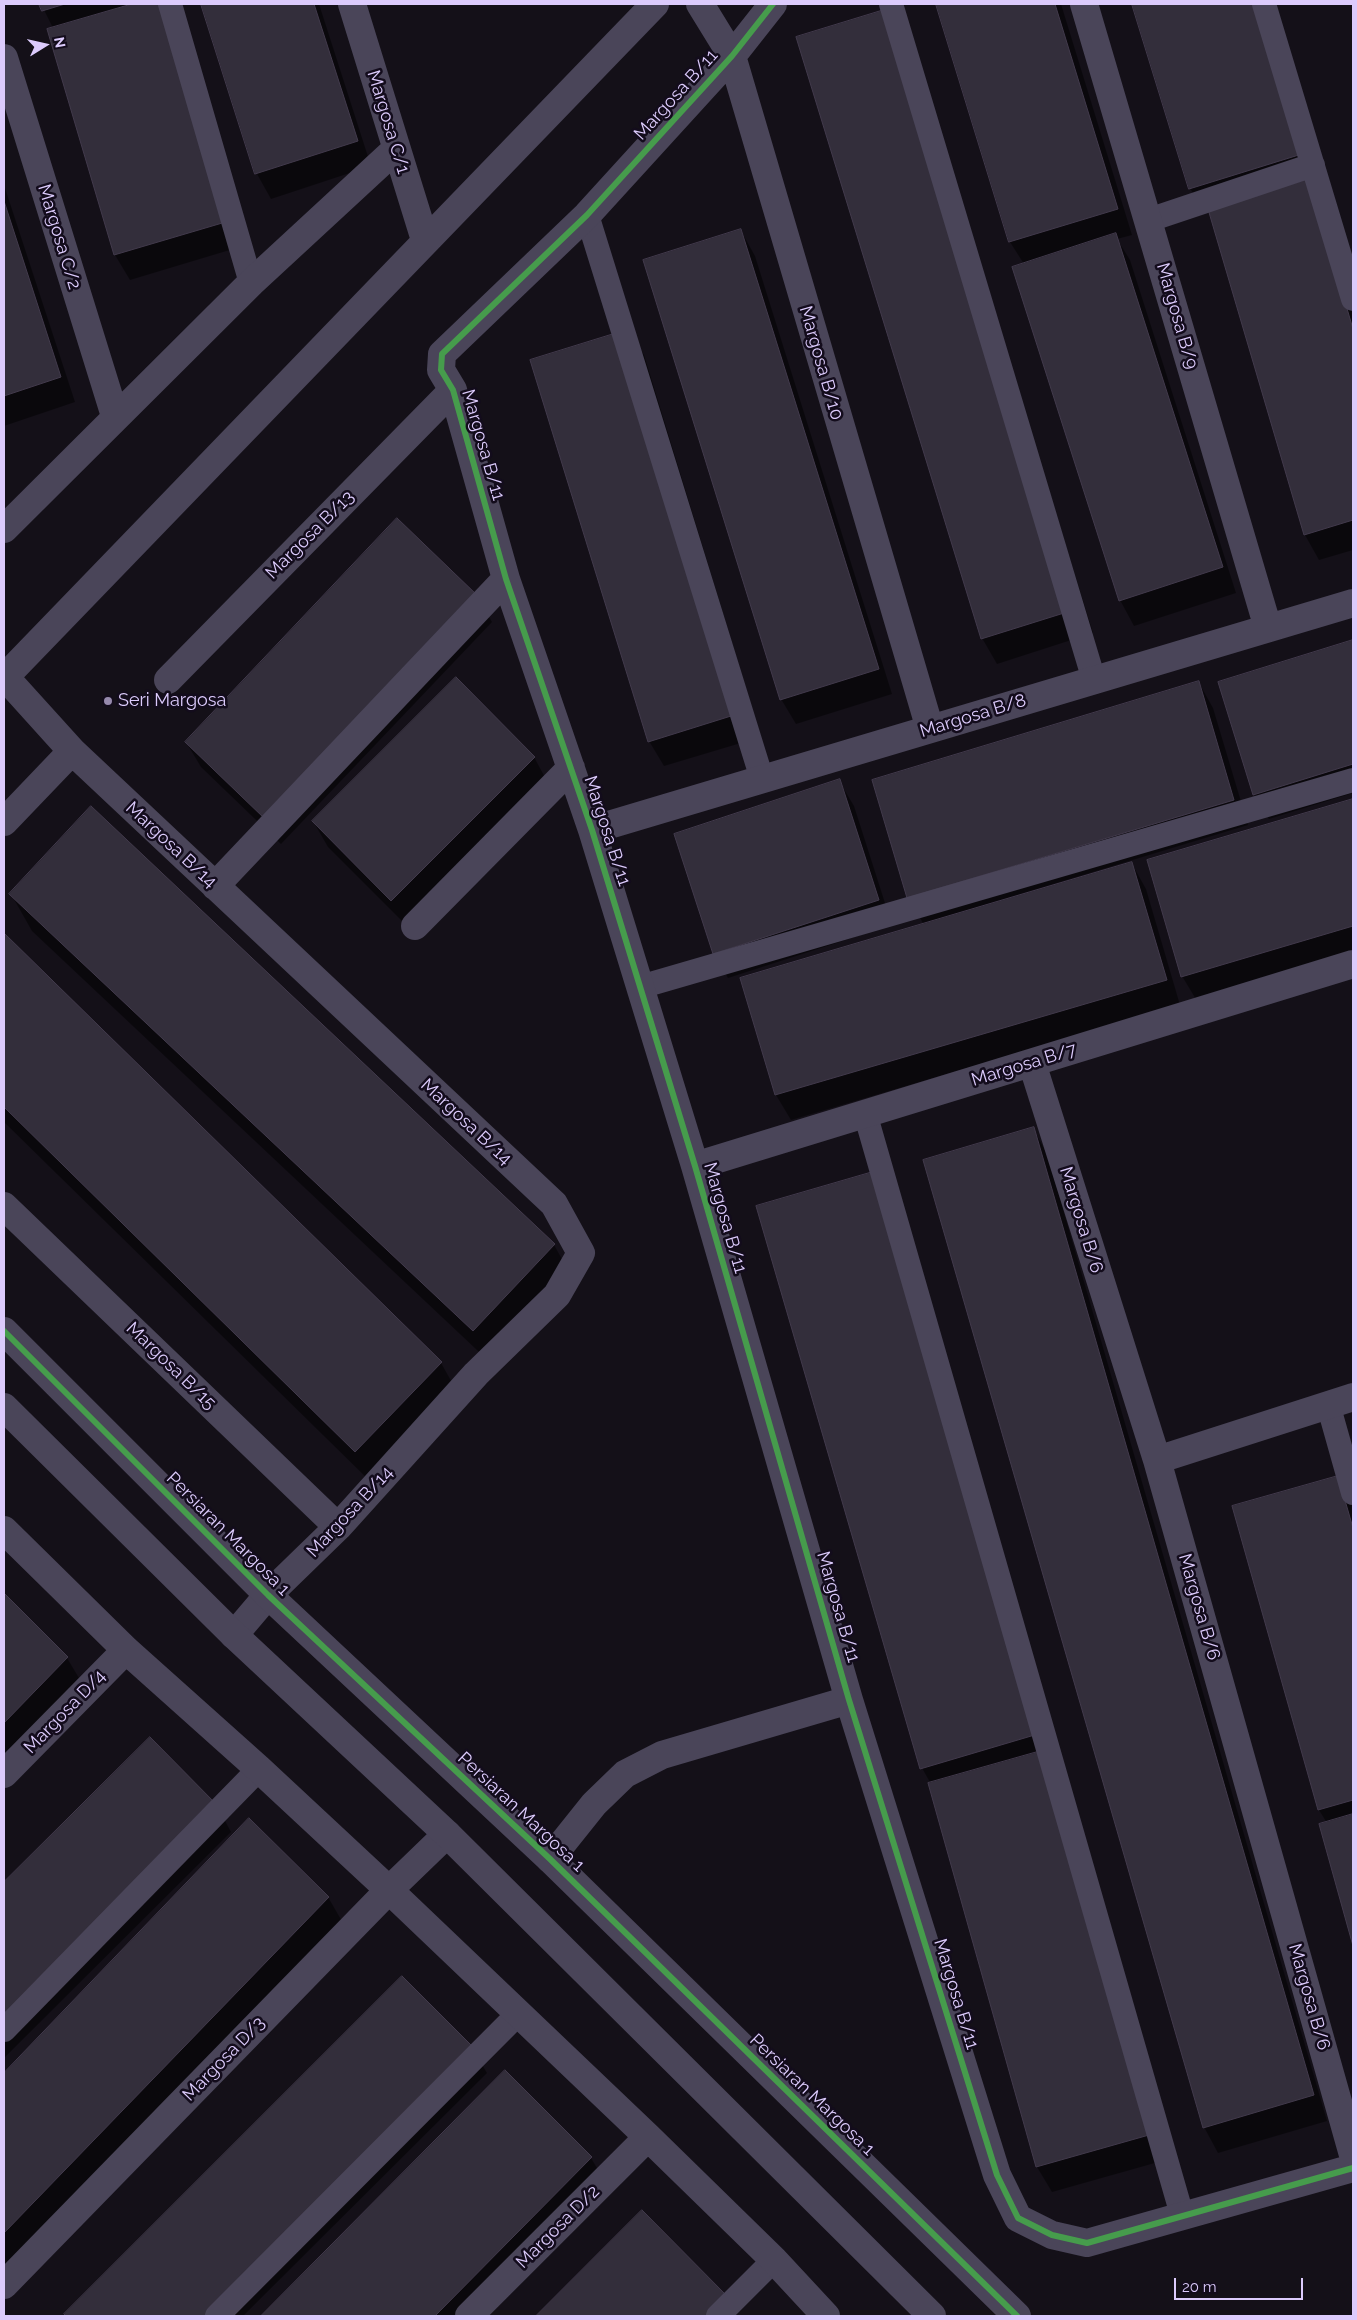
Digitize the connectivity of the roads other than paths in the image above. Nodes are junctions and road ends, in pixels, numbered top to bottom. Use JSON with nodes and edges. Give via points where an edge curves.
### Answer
{"nodes":[{"id":1,"x":170,"y":4,"type":"edge"},
{"id":2,"x":352,"y":4,"type":"edge"},
{"id":3,"x":655,"y":4,"type":"edge"},
{"id":4,"x":700,"y":4,"type":"edge"},
{"id":5,"x":772,"y":4,"type":"edge"},
{"id":6,"x":891,"y":4,"type":"edge"},
{"id":7,"x":1084,"y":4,"type":"edge"},
{"id":8,"x":1264,"y":4,"type":"edge"},
{"id":9,"x":732,"y":56,"type":"junction"},
{"id":10,"x":4,"y":58,"type":"edge"},
{"id":11,"x":396,"y":149,"type":"junction"},
{"id":12,"x":1313,"y":165,"type":"junction"},
{"id":13,"x":587,"y":215,"type":"junction"},
{"id":14,"x":1149,"y":220,"type":"junction"},
{"id":15,"x":425,"y":240,"type":"junction"},
{"id":16,"x":251,"y":283,"type":"junction"},
{"id":17,"x":1353,"y":299,"type":"edge"},
{"id":18,"x":453,"y":390,"type":"junction"},
{"id":19,"x":115,"y":416,"type":"junction"},
{"id":20,"x":4,"y":529,"type":"edge"},
{"id":21,"x":506,"y":579,"type":"junction"},
{"id":22,"x":1353,"y":603,"type":"edge"},
{"id":23,"x":1268,"y":628,"type":"junction"},
{"id":24,"x":4,"y":677,"type":"edge"},
{"id":25,"x":168,"y":680,"type":"dead end"},
{"id":26,"x":1094,"y":680,"type":"junction"},
{"id":27,"x":930,"y":729,"type":"junction"},
{"id":28,"x":72,"y":752,"type":"junction"},
{"id":29,"x":570,"y":768,"type":"junction"},
{"id":30,"x":762,"y":779,"type":"junction"},
{"id":31,"x":1353,"y":780,"type":"edge"},
{"id":32,"x":4,"y":822,"type":"edge"},
{"id":33,"x":592,"y":830,"type":"junction"},
{"id":34,"x":215,"y":886,"type":"junction"},
{"id":35,"x":415,"y":926,"type":"dead end"},
{"id":36,"x":1353,"y":964,"type":"edge"},
{"id":37,"x":640,"y":987,"type":"junction"},
{"id":38,"x":1032,"y":1063,"type":"junction"},
{"id":39,"x":865,"y":1112,"type":"junction"},
{"id":40,"x":695,"y":1166,"type":"junction"},
{"id":41,"x":4,"y":1206,"type":"edge"},
{"id":42,"x":4,"y":1331,"type":"edge"},
{"id":43,"x":1341,"y":1400,"type":"edge"},
{"id":44,"x":4,"y":1407,"type":"edge"},
{"id":45,"x":1157,"y":1460,"type":"junction"},
{"id":46,"x":1353,"y":1494,"type":"edge"},
{"id":47,"x":338,"y":1527,"type":"junction"},
{"id":48,"x":4,"y":1531,"type":"edge"},
{"id":49,"x":268,"y":1595,"type":"junction"},
{"id":50,"x":234,"y":1635,"type":"junction"},
{"id":51,"x":126,"y":1650,"type":"junction"},
{"id":52,"x":848,"y":1700,"type":"junction"},
{"id":53,"x":259,"y":1769,"type":"junction"},
{"id":54,"x":4,"y":1774,"type":"edge"},
{"id":55,"x":446,"y":1834,"type":"junction"},
{"id":56,"x":550,"y":1859,"type":"junction"},
{"id":57,"x":389,"y":1890,"type":"junction"},
{"id":58,"x":518,"y":2014,"type":"junction"},
{"id":59,"x":4,"y":2030,"type":"edge"},
{"id":60,"x":648,"y":2137,"type":"junction"},
{"id":61,"x":1353,"y":2155,"type":"edge"},
{"id":62,"x":1353,"y":2168,"type":"edge"},
{"id":63,"x":1182,"y":2215,"type":"junction"},
{"id":64,"x":774,"y":2260,"type":"junction"},
{"id":65,"x":4,"y":2285,"type":"edge"},
{"id":66,"x":217,"y":2316,"type":"edge"},
{"id":67,"x":469,"y":2316,"type":"edge"},
{"id":68,"x":718,"y":2316,"type":"edge"},
{"id":69,"x":826,"y":2316,"type":"edge"},
{"id":70,"x":932,"y":2316,"type":"edge"},
{"id":71,"x":1018,"y":2316,"type":"edge"}],
"edges":[{"from":1,"to":16,"type":"lane"},
{"from":2,"to":11,"type":"street","name":"Margosa C/1"},
{"from":3,"to":15,"type":"street"},
{"from":4,"to":9,"type":"street","name":"Margosa B/10"},
{"from":5,"to":9,"type":"street","name":"Margosa B/11"},
{"from":6,"to":26,"type":"lane"},
{"from":7,"to":14,"type":"street","name":"Margosa B/9"},
{"from":8,"to":12,"type":"lane"},
{"from":9,"to":13,"type":"street","name":"Margosa B/11"},
{"from":9,"to":27,"type":"street","name":"Margosa B/10"},
{"from":10,"to":19,"type":"street","name":"Margosa C/2"},
{"from":11,"to":15,"type":"street","name":"Margosa C/1"},
{"from":11,"to":16,"type":"street"},
{"from":12,"to":14,"type":"lane"},
{"from":12,"to":17,"type":"lane"},
{"from":13,"to":18,"type":"street","name":"Margosa B/11","via":[[442,354],[441,370]]},
{"from":13,"to":30,"type":"lane"},
{"from":14,"to":23,"type":"street","name":"Margosa B/9"},
{"from":15,"to":24,"type":"street"},
{"from":16,"to":19,"type":"street"},
{"from":18,"to":21,"type":"street","name":"Margosa B/11"},
{"from":18,"to":25,"type":"street","name":"Margosa B/13"},
{"from":19,"to":20,"type":"street"},
{"from":21,"to":29,"type":"street","name":"Margosa B/11"},
{"from":21,"to":34,"type":"street"},
{"from":22,"to":23,"type":"street","name":"Margosa B/8"},
{"from":23,"to":26,"type":"street","name":"Margosa B/8"},
{"from":24,"to":28,"type":"street","name":"Margosa B/14"},
{"from":26,"to":27,"type":"street","name":"Margosa B/8"},
{"from":27,"to":30,"type":"street","name":"Margosa B/8"},
{"from":28,"to":32,"type":"street"},
{"from":28,"to":34,"type":"street","name":"Margosa B/14"},
{"from":29,"to":33,"type":"street","name":"Margosa B/11"},
{"from":29,"to":35,"type":"street"},
{"from":30,"to":33,"type":"street","name":"Margosa B/8"},
{"from":31,"to":37,"type":"lane"},
{"from":33,"to":37,"type":"street","name":"Margosa B/11"},
{"from":34,"to":47,"type":"street","name":"Margosa B/14","via":[[554,1204],[581,1253],[557,1295],[476,1374]]},
{"from":36,"to":38,"type":"street","name":"Margosa B/7"},
{"from":37,"to":40,"type":"street","name":"Margosa B/11"},
{"from":38,"to":39,"type":"street","name":"Margosa B/7"},
{"from":38,"to":45,"type":"street","name":"Margosa B/6"},
{"from":39,"to":40,"type":"street","name":"Margosa B/7"},
{"from":39,"to":63,"type":"lane"},
{"from":40,"to":52,"type":"street","name":"Margosa B/11"},
{"from":41,"to":47,"type":"street","name":"Margosa B/15"},
{"from":42,"to":49,"type":"street","name":"Persiaran Margosa 1"},
{"from":43,"to":45,"type":"street"},
{"from":43,"to":46,"type":"lane"},
{"from":44,"to":50,"type":"street"},
{"from":45,"to":61,"type":"street","name":"Margosa B/6"},
{"from":47,"to":49,"type":"street","name":"Margosa B/14"},
{"from":48,"to":51,"type":"street"},
{"from":49,"to":50,"type":"street","name":"Margosa B/14"},
{"from":49,"to":56,"type":"street","name":"Persiaran Margosa 1"},
{"from":50,"to":55,"type":"street"},
{"from":51,"to":53,"type":"street"},
{"from":51,"to":54,"type":"street","name":"Margosa D/4"},
{"from":52,"to":56,"type":"street","via":[[662,1756],[626,1774],[594,1804]]},
{"from":52,"to":63,"type":"street","name":"Margosa B/11","via":[[997,2175],[1018,2218],[1052,2235],[1087,2243]]},
{"from":53,"to":57,"type":"street"},
{"from":53,"to":59,"type":"lane"},
{"from":55,"to":57,"type":"street","name":"Margosa D/3"},
{"from":55,"to":70,"type":"street"},
{"from":56,"to":71,"type":"street","name":"Persiaran Margosa 1"},
{"from":57,"to":58,"type":"street"},
{"from":57,"to":65,"type":"street","name":"Margosa D/3"},
{"from":58,"to":60,"type":"street"},
{"from":58,"to":66,"type":"lane"},
{"from":60,"to":64,"type":"street"},
{"from":60,"to":67,"type":"street","name":"Margosa D/2"},
{"from":62,"to":63,"type":"street","name":"Margosa B/11"},
{"from":64,"to":68,"type":"lane"},
{"from":64,"to":69,"type":"street"}]}
